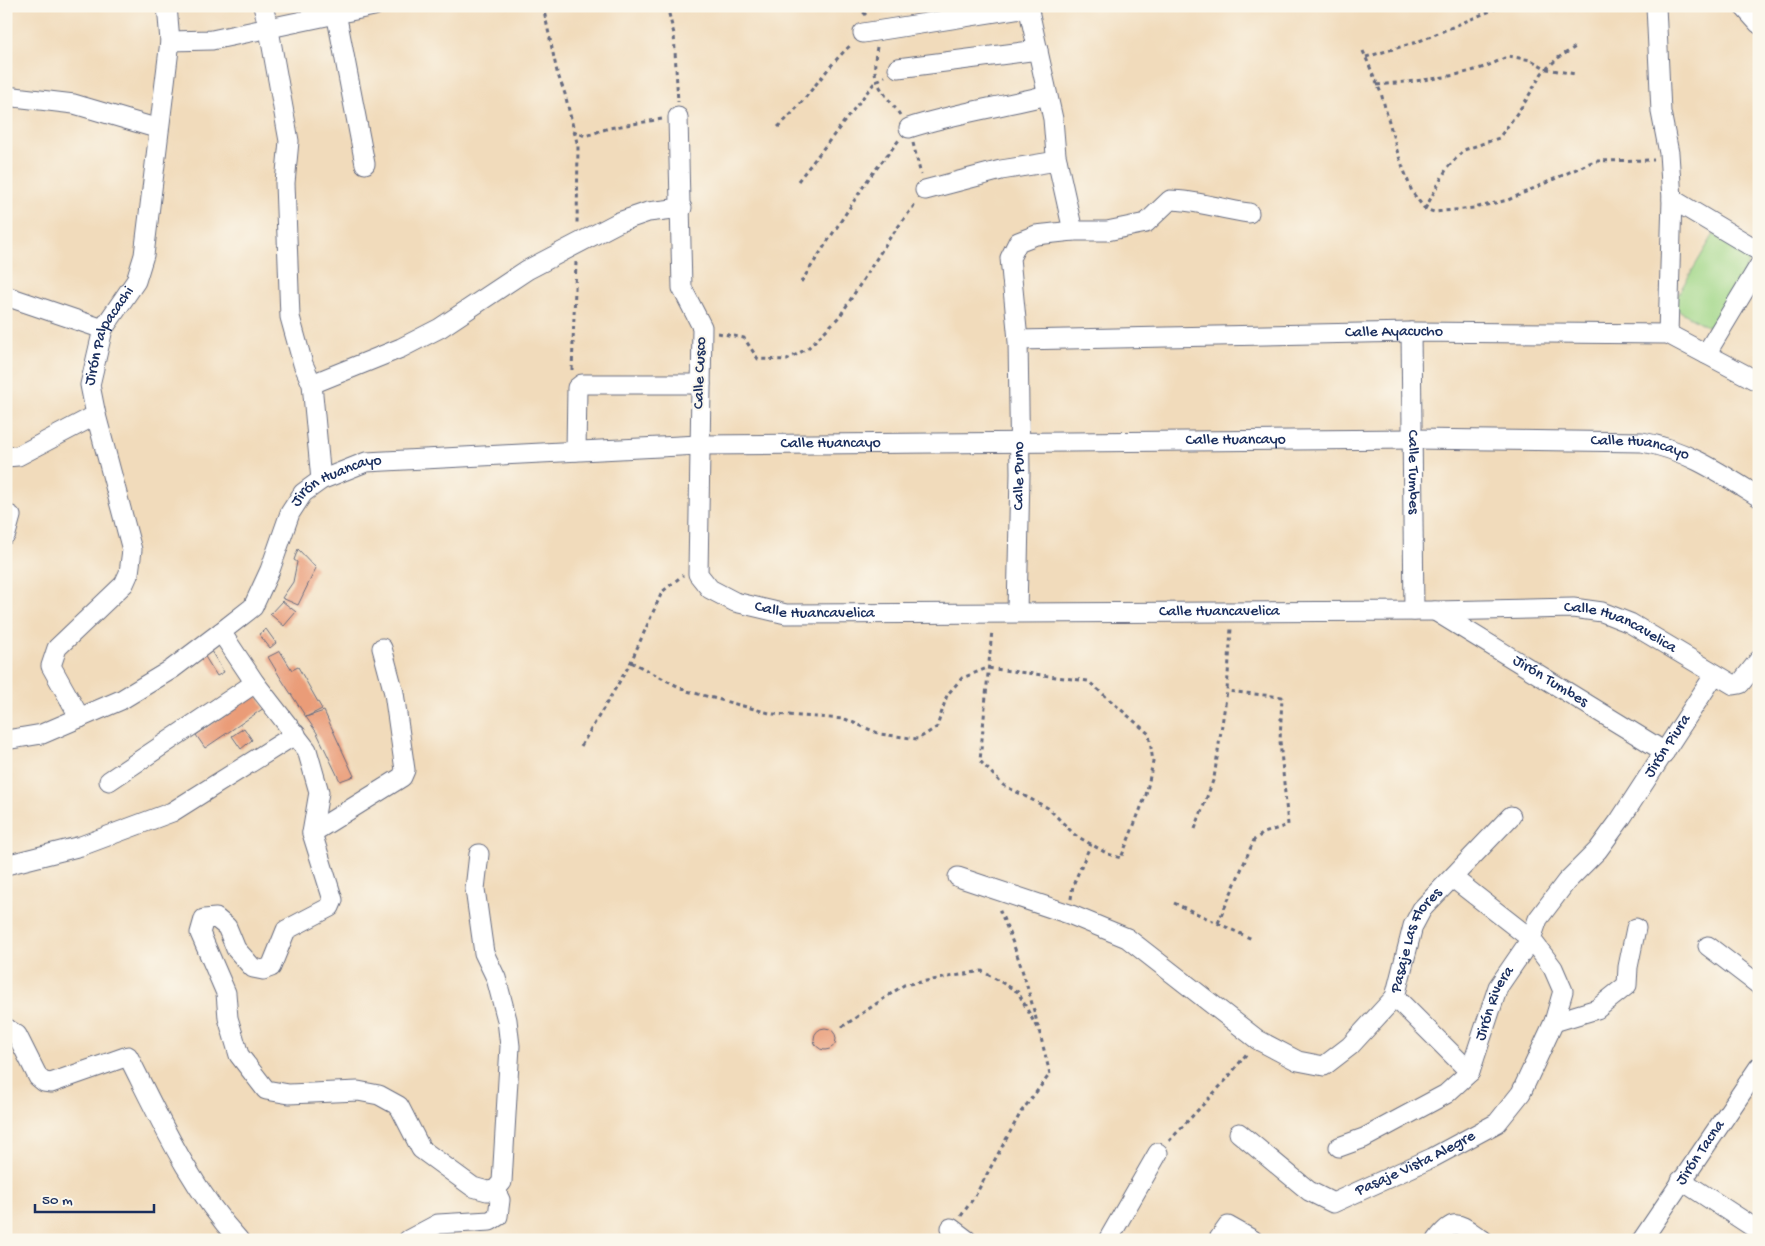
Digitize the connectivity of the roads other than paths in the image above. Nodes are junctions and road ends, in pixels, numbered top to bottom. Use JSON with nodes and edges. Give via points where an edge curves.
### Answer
{"nodes":[{"id":1,"x":167,"y":6,"type":"edge"},
{"id":2,"x":263,"y":6,"type":"edge"},
{"id":3,"x":374,"y":6,"type":"edge"},
{"id":4,"x":1028,"y":6,"type":"edge"},
{"id":5,"x":1656,"y":6,"type":"edge"},
{"id":6,"x":1743,"y":6,"type":"edge"},
{"id":7,"x":331,"y":10,"type":"edge"},
{"id":8,"x":948,"y":13,"type":"edge"},
{"id":9,"x":1759,"y":24,"type":"edge"},
{"id":10,"x":269,"y":30,"type":"junction"},
{"id":11,"x":871,"y":32,"type":"road end"},
{"id":12,"x":170,"y":41,"type":"junction"},
{"id":13,"x":1038,"y":50,"type":"junction"},
{"id":14,"x":898,"y":68,"type":"road end"},
{"id":15,"x":1047,"y":94,"type":"junction"},
{"id":16,"x":6,"y":96,"type":"edge"},
{"id":17,"x":678,"y":117,"type":"road end"},
{"id":18,"x":160,"y":128,"type":"junction"},
{"id":19,"x":909,"y":128,"type":"road end"},
{"id":20,"x":1058,"y":161,"type":"junction"},
{"id":21,"x":366,"y":164,"type":"dead end"},
{"id":22,"x":925,"y":190,"type":"road end"},
{"id":23,"x":1672,"y":200,"type":"junction"},
{"id":24,"x":682,"y":208,"type":"junction"},
{"id":25,"x":1249,"y":213,"type":"dead end"},
{"id":26,"x":1072,"y":231,"type":"junction"},
{"id":27,"x":1759,"y":251,"type":"edge"},
{"id":28,"x":1759,"y":266,"type":"edge"},
{"id":29,"x":6,"y":296,"type":"edge"},
{"id":30,"x":103,"y":329,"type":"junction"},
{"id":31,"x":1411,"y":332,"type":"junction"},
{"id":32,"x":1668,"y":334,"type":"junction"},
{"id":33,"x":1018,"y":340,"type":"junction"},
{"id":34,"x":1706,"y":354,"type":"junction"},
{"id":35,"x":1759,"y":382,"type":"edge"},
{"id":36,"x":312,"y":384,"type":"junction"},
{"id":37,"x":700,"y":384,"type":"junction"},
{"id":38,"x":96,"y":415,"type":"junction"},
{"id":39,"x":1414,"y":440,"type":"junction"},
{"id":40,"x":1020,"y":444,"type":"junction"},
{"id":41,"x":699,"y":445,"type":"junction"},
{"id":42,"x":576,"y":451,"type":"junction"},
{"id":43,"x":6,"y":457,"type":"edge"},
{"id":44,"x":321,"y":480,"type":"junction"},
{"id":45,"x":1759,"y":497,"type":"edge"},
{"id":46,"x":6,"y":514,"type":"edge"},
{"id":47,"x":6,"y":534,"type":"edge"},
{"id":48,"x":698,"y":568,"type":"joint"},
{"id":49,"x":1414,"y":611,"type":"junction"},
{"id":50,"x":1435,"y":611,"type":"junction"},
{"id":51,"x":1018,"y":612,"type":"junction"},
{"id":52,"x":221,"y":632,"type":"junction"},
{"id":53,"x":382,"y":648,"type":"dead end"},
{"id":54,"x":1759,"y":660,"type":"edge"},
{"id":55,"x":1715,"y":674,"type":"junction"},
{"id":56,"x":254,"y":683,"type":"junction"},
{"id":57,"x":80,"y":718,"type":"junction"},
{"id":58,"x":296,"y":734,"type":"junction"},
{"id":59,"x":6,"y":740,"type":"edge"},
{"id":60,"x":1665,"y":752,"type":"junction"},
{"id":61,"x":109,"y":781,"type":"dead end"},
{"id":62,"x":1511,"y":816,"type":"dead end"},
{"id":63,"x":1620,"y":820,"type":"joint"},
{"id":64,"x":312,"y":833,"type":"junction"},
{"id":65,"x":479,"y":854,"type":"dead end"},
{"id":66,"x":6,"y":865,"type":"edge"},
{"id":67,"x":958,"y":877,"type":"dead end"},
{"id":68,"x":1453,"y":878,"type":"junction"},
{"id":69,"x":1636,"y":928,"type":"dead end"},
{"id":70,"x":1532,"y":939,"type":"junction"},
{"id":71,"x":1708,"y":946,"type":"dead end"},
{"id":72,"x":1759,"y":985,"type":"edge"},
{"id":73,"x":1395,"y":997,"type":"junction"},
{"id":74,"x":1554,"y":1022,"type":"junction"},
{"id":75,"x":6,"y":1028,"type":"edge"},
{"id":76,"x":1759,"y":1067,"type":"edge"},
{"id":77,"x":1470,"y":1072,"type":"junction"},
{"id":78,"x":1239,"y":1133,"type":"dead end"},
{"id":79,"x":1339,"y":1147,"type":"dead end"},
{"id":80,"x":1158,"y":1153,"type":"road end"},
{"id":81,"x":1681,"y":1180,"type":"junction"},
{"id":82,"x":495,"y":1190,"type":"junction"},
{"id":83,"x":951,"y":1228,"type":"road end"},
{"id":84,"x":1759,"y":1230,"type":"edge"},
{"id":85,"x":1223,"y":1233,"type":"edge"},
{"id":86,"x":239,"y":1240,"type":"edge"},
{"id":87,"x":408,"y":1240,"type":"edge"},
{"id":88,"x":967,"y":1240,"type":"edge"},
{"id":89,"x":1108,"y":1240,"type":"edge"},
{"id":90,"x":1252,"y":1240,"type":"edge"},
{"id":91,"x":1437,"y":1240,"type":"edge"},
{"id":92,"x":1483,"y":1240,"type":"edge"},
{"id":93,"x":1642,"y":1240,"type":"edge"}],
"edges":[{"from":1,"to":12,"type":"street","name":"Jirón Palpacachi"},
{"from":2,"to":10,"type":"street"},
{"from":3,"to":7,"type":"street"},
{"from":4,"to":8,"type":"street"},
{"from":4,"to":13,"type":"street"},
{"from":5,"to":23,"type":"street","via":[[1661,112]]},
{"from":6,"to":9,"type":"street"},
{"from":7,"to":10,"type":"street"},
{"from":7,"to":21,"type":"street","via":[[338,23]]},
{"from":8,"to":11,"type":"street"},
{"from":10,"to":12,"type":"street","via":[[212,40]]},
{"from":10,"to":36,"type":"street","via":[[289,141],[285,183],[290,317]]},
{"from":12,"to":18,"type":"street","name":"Jirón Palpacachi"},
{"from":13,"to":14,"type":"street"},
{"from":13,"to":15,"type":"street"},
{"from":15,"to":19,"type":"street","via":[[997,108],[945,116]]},
{"from":15,"to":20,"type":"street"},
{"from":16,"to":18,"type":"street","via":[[74,104]]},
{"from":17,"to":24,"type":"street","name":"Calle Cusco"},
{"from":18,"to":30,"type":"street","name":"Jirón Palpacachi","via":[[144,255],[136,281]]},
{"from":20,"to":22,"type":"street","via":[[1000,170]]},
{"from":20,"to":26,"type":"street"},
{"from":23,"to":27,"type":"street"},
{"from":23,"to":32,"type":"street"},
{"from":24,"to":36,"type":"street","via":[[648,212],[619,222],[527,270],[440,328]]},
{"from":24,"to":37,"type":"street","name":"Calle Cusco","via":[[682,288],[702,327]]},
{"from":25,"to":26,"type":"street","via":[[1192,200],[1170,200],[1146,223],[1107,231]]},
{"from":26,"to":33,"type":"street","name":"Calle Puno","via":[[1036,235],[1018,242],[1010,258]]},
{"from":28,"to":34,"type":"street"},
{"from":29,"to":30,"type":"street"},
{"from":30,"to":38,"type":"street","name":"Jirón Palpacachi","via":[[90,385]]},
{"from":31,"to":32,"type":"street","name":"Calle Ayacucho"},
{"from":31,"to":33,"type":"street","name":"Calle Ayacucho"},
{"from":31,"to":39,"type":"street","name":"Calle Tumbes"},
{"from":32,"to":34,"type":"street","name":"Calle Ayacucho"},
{"from":33,"to":40,"type":"street","name":"Calle Puno"},
{"from":34,"to":35,"type":"street","name":"Calle Ayacucho"},
{"from":36,"to":44,"type":"street"},
{"from":37,"to":41,"type":"street","name":"Calle Cusco"},
{"from":37,"to":42,"type":"street","via":[[582,384],[577,388]]},
{"from":38,"to":43,"type":"street","via":[[18,456]]},
{"from":38,"to":57,"type":"street","name":"Jirón Palpacachi","via":[[132,550],[124,584],[57,648],[51,666]]},
{"from":39,"to":40,"type":"street","name":"Calle Huancayo"},
{"from":39,"to":45,"type":"street","name":"Calle Huancayo","via":[[1652,443],[1702,463]]},
{"from":39,"to":49,"type":"street","name":"Calle Tumbes"},
{"from":40,"to":41,"type":"street","name":"Calle Huancayo"},
{"from":40,"to":51,"type":"street","name":"Calle Puno"},
{"from":41,"to":42,"type":"street","name":"Jirón Huancayo"},
{"from":41,"to":48,"type":"street","name":"Calle Cusco"},
{"from":42,"to":44,"type":"street","name":"Jirón Huancayo","via":[[366,462]]},
{"from":44,"to":52,"type":"street","name":"Jirón Huancayo","via":[[303,493],[290,512],[253,607]]},
{"from":46,"to":47,"type":"street","via":[[11,516]]},
{"from":48,"to":51,"type":"street","name":"Calle Huancavelica","via":[[704,584],[728,599],[786,614]]},
{"from":49,"to":50,"type":"street","name":"Calle Huancavelica"},
{"from":49,"to":51,"type":"street","name":"Calle Huancavelica"},
{"from":50,"to":55,"type":"street","name":"Calle Huancavelica","via":[[1573,608],[1602,612],[1630,623]]},
{"from":50,"to":60,"type":"street","name":"Jirón Tumbes"},
{"from":52,"to":56,"type":"street"},
{"from":52,"to":57,"type":"street","name":"Jirón Huancayo","via":[[172,670],[121,700]]},
{"from":53,"to":64,"type":"street","via":[[394,694],[405,770],[402,777]]},
{"from":54,"to":55,"type":"street","name":"Calle Huancavelica","via":[[1740,684],[1734,685]]},
{"from":55,"to":60,"type":"street","name":"Jirón Piura"},
{"from":56,"to":58,"type":"street"},
{"from":56,"to":61,"type":"street"},
{"from":57,"to":59,"type":"street","name":"Jirón Huancayo","via":[[42,734]]},
{"from":58,"to":64,"type":"street","via":[[306,750],[319,792]]},
{"from":58,"to":66,"type":"street","via":[[172,812],[80,846]]},
{"from":60,"to":63,"type":"street","name":"Jirón Piura"},
{"from":62,"to":68,"type":"street","name":"Pasaje Las Flores"},
{"from":63,"to":70,"type":"street","name":"Jirón Rivera","via":[[1538,919]]},
{"from":64,"to":82,"type":"street","via":[[333,900],[330,906],[286,930],[271,967],[263,970],[253,968],[236,949],[227,927],[216,918],[204,919],[200,933],[226,993],[228,1018],[239,1055],[266,1090],[289,1094],[358,1091],[379,1095],[399,1106],[420,1149],[473,1187]]},
{"from":65,"to":82,"type":"street","via":[[475,889],[484,953],[496,978],[510,1046],[502,1182]]},
{"from":67,"to":73,"type":"street","name":"Pasaje Las Flores","via":[[1069,914],[1127,938],[1258,1040],[1298,1061],[1324,1066],[1350,1046]]},
{"from":68,"to":70,"type":"street"},
{"from":68,"to":73,"type":"street","name":"Pasaje Las Flores","via":[[1422,909],[1412,926]]},
{"from":69,"to":74,"type":"street","via":[[1627,985],[1597,1009]]},
{"from":70,"to":74,"type":"street","via":[[1563,991]]},
{"from":70,"to":77,"type":"street","name":"Jirón Rivera","via":[[1498,987]]},
{"from":71,"to":72,"type":"street"},
{"from":73,"to":77,"type":"street"},
{"from":74,"to":78,"type":"street","name":"Pasaje Vista Alegre","via":[[1521,1093],[1497,1123],[1432,1158],[1333,1203],[1309,1191]]},
{"from":75,"to":86,"type":"street","via":[[17,1035],[38,1077],[44,1082],[51,1083],[128,1056],[177,1154]]},
{"from":76,"to":81,"type":"street","name":"Jirón Tacna"},
{"from":77,"to":79,"type":"street","name":"Jirón Rivera","via":[[1446,1094],[1364,1138]]},
{"from":80,"to":89,"type":"street"},
{"from":81,"to":84,"type":"street"},
{"from":81,"to":93,"type":"street","name":"Jirón Tacna"},
{"from":82,"to":87,"type":"street","via":[[500,1200],[498,1216],[490,1221],[438,1224]]},
{"from":83,"to":88,"type":"street"},
{"from":85,"to":90,"type":"street"},
{"from":91,"to":92,"type":"street","via":[[1446,1227],[1453,1224]]}]}
